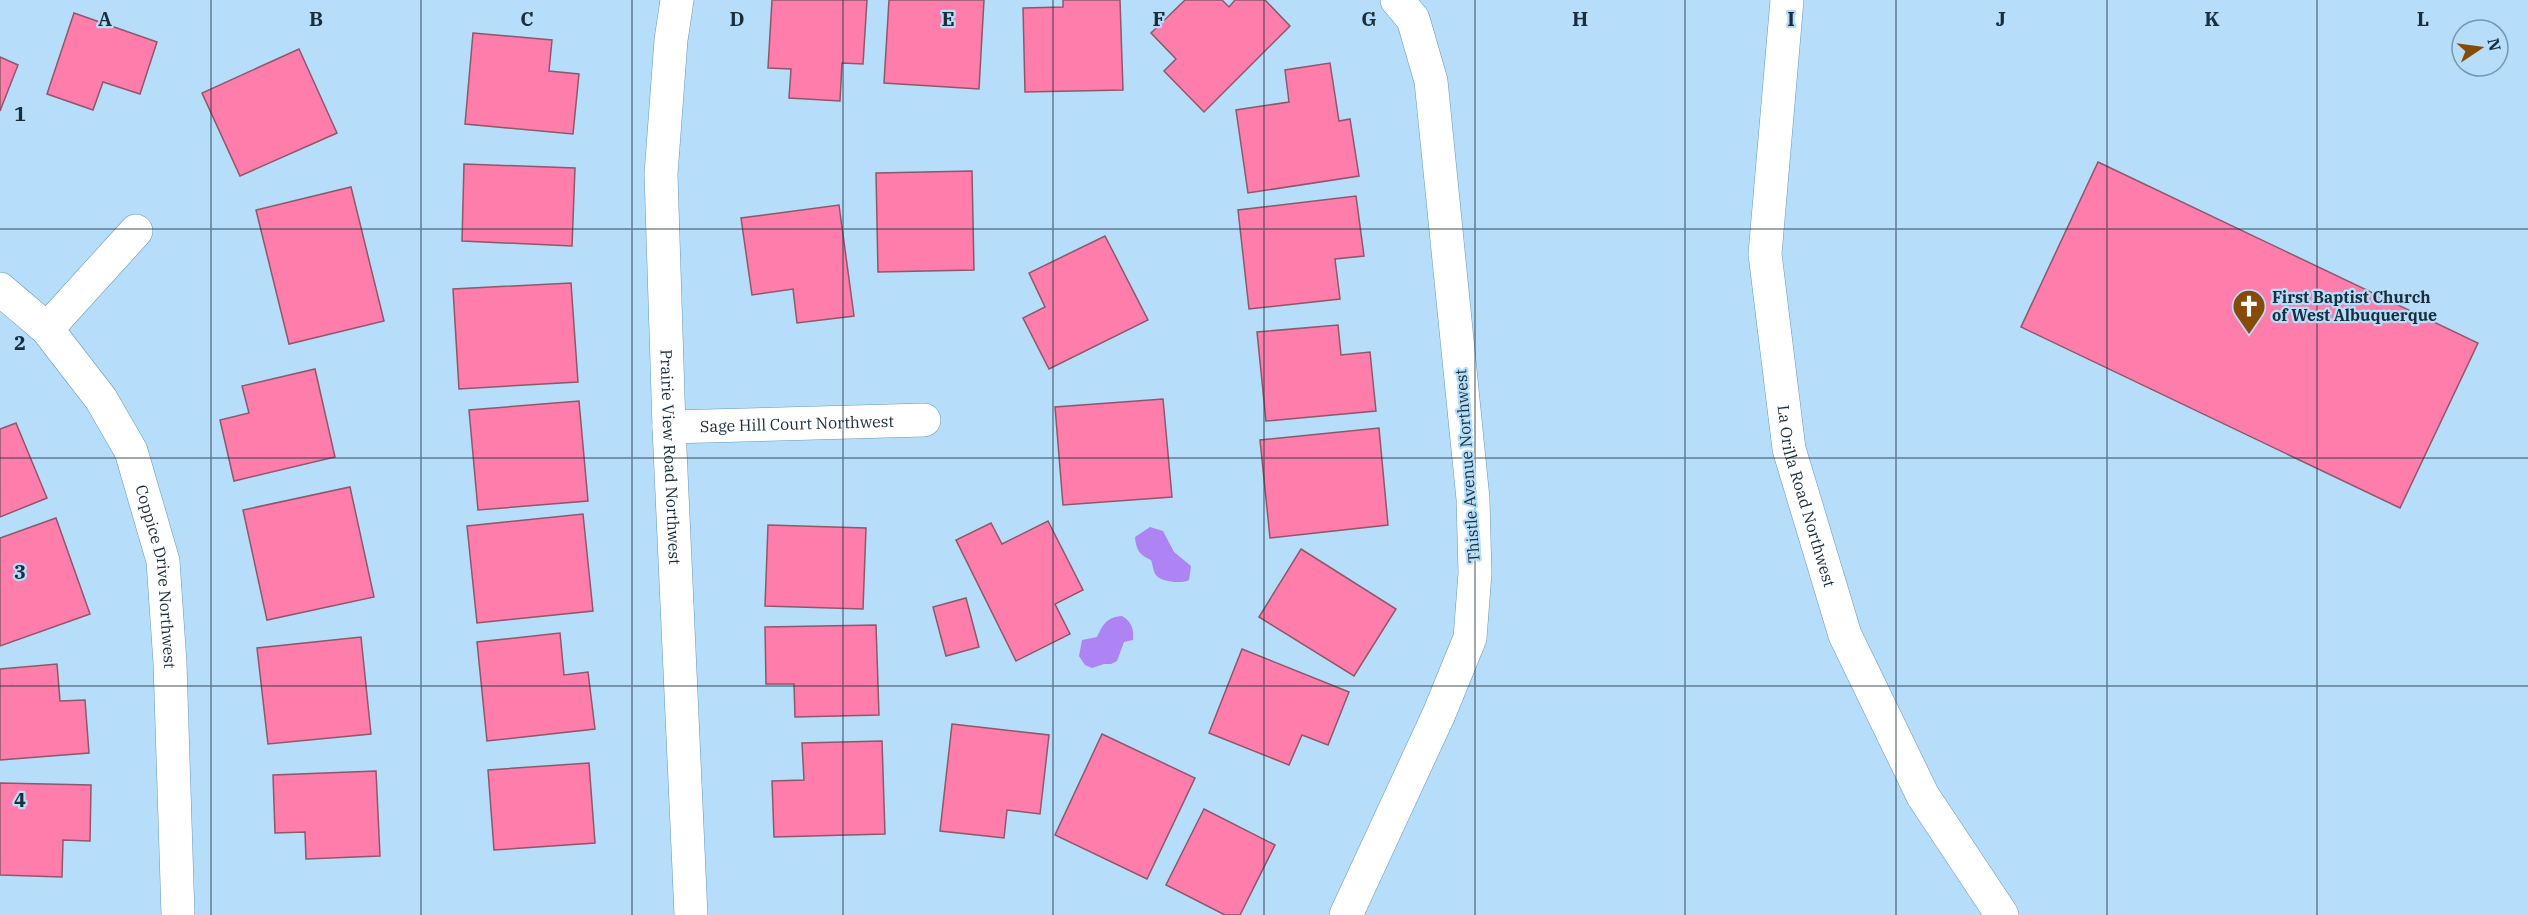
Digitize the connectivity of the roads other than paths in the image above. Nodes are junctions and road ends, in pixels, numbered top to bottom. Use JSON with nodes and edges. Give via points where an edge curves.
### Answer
{"nodes":[{"id":1,"x":677,"y":0,"type":"edge"},
{"id":2,"x":1397,"y":0,"type":"edge"},
{"id":3,"x":1787,"y":0,"type":"edge"},
{"id":4,"x":1794,"y":0,"type":"edge"},
{"id":5,"x":1784,"y":34,"type":"junction"},
{"id":6,"x":136,"y":231,"type":"dead end"},
{"id":7,"x":0,"y":289,"type":"edge"},
{"id":8,"x":48,"y":329,"type":"junction"},
{"id":9,"x":924,"y":420,"type":"dead end"},
{"id":10,"x":669,"y":427,"type":"junction"},
{"id":11,"x":178,"y":915,"type":"edge"},
{"id":12,"x":691,"y":915,"type":"edge"},
{"id":13,"x":1346,"y":915,"type":"edge"},
{"id":14,"x":2002,"y":915,"type":"edge"}],
"edges":[{"from":1,"to":10,"type":"street","name":"Prairie View Road Northwest","via":[[670,40],[661,174]]},
{"from":2,"to":13,"type":"street","name":"Thistle Avenue Northwest","via":[[1413,19],[1431,81],[1473,499],[1475,573],[1470,638]]},
{"from":3,"to":5,"type":"street"},
{"from":4,"to":5,"type":"street"},
{"from":5,"to":14,"type":"street","name":"La Orilla Road Northwest","via":[[1765,254],[1789,449],[1845,635],[1923,796]]},
{"from":6,"to":8,"type":"street"},
{"from":7,"to":8,"type":"street","name":"Coppice Drive Northwest"},
{"from":8,"to":11,"type":"street","name":"Coppice Drive Northwest","via":[[101,399],[131,451],[163,561]]},
{"from":9,"to":10,"type":"street","name":"Sage Hill Court Northwest"},
{"from":10,"to":12,"type":"street","name":"Prairie View Road Northwest"}]}
